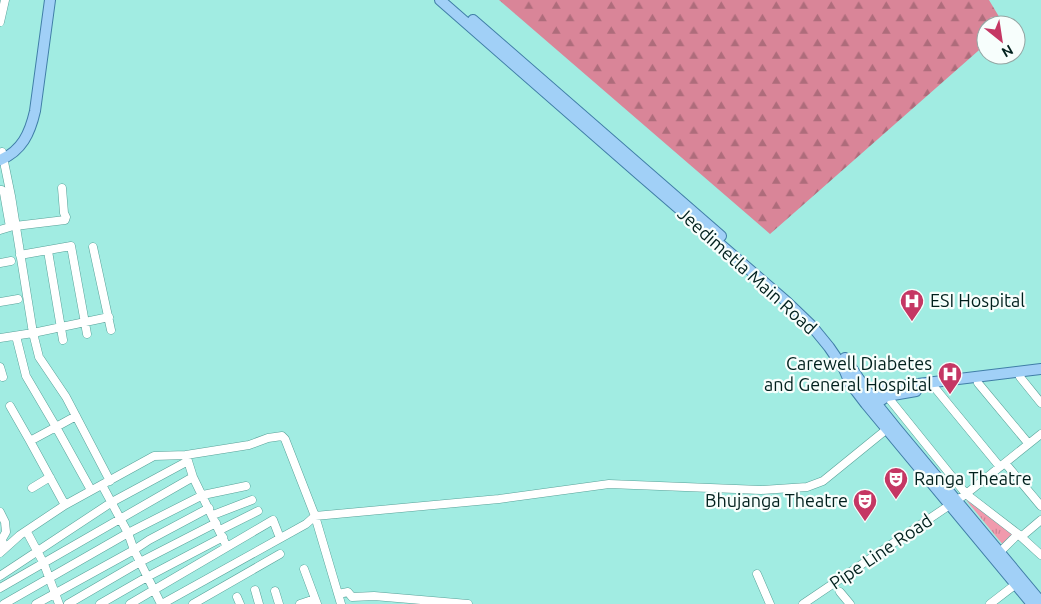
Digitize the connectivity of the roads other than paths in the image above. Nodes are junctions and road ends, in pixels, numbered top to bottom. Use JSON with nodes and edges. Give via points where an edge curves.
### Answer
{"nodes":[{"id":1,"x":5,"y":0,"type":"edge"},
{"id":2,"x":45,"y":0,"type":"edge"},
{"id":3,"x":50,"y":0,"type":"edge"},
{"id":4,"x":440,"y":0,"type":"edge"},
{"id":5,"x":450,"y":0,"type":"edge"},
{"id":6,"x":0,"y":22,"type":"edge"},
{"id":7,"x":1,"y":156,"type":"edge"},
{"id":8,"x":62,"y":188,"type":"dead end"},
{"id":9,"x":0,"y":190,"type":"edge"},
{"id":10,"x":16,"y":226,"type":"junction"},
{"id":11,"x":2,"y":232,"type":"edge"},
{"id":12,"x":93,"y":246,"type":"dead end"},
{"id":13,"x":48,"y":251,"type":"junction"},
{"id":14,"x":20,"y":255,"type":"junction"},
{"id":15,"x":11,"y":261,"type":"dead end"},
{"id":16,"x":0,"y":263,"type":"edge"},
{"id":17,"x":759,"y":273,"type":"junction"},
{"id":18,"x":18,"y":299,"type":"dead end"},
{"id":19,"x":0,"y":302,"type":"edge"},
{"id":20,"x":108,"y":317,"type":"junction"},
{"id":21,"x":84,"y":322,"type":"junction"},
{"id":22,"x":60,"y":327,"type":"junction"},
{"id":23,"x":111,"y":330,"type":"dead end"},
{"id":24,"x":33,"y":333,"type":"junction"},
{"id":25,"x":87,"y":334,"type":"dead end"},
{"id":26,"x":16,"y":336,"type":"junction"},
{"id":27,"x":0,"y":338,"type":"edge"},
{"id":28,"x":63,"y":340,"type":"dead end"},
{"id":29,"x":0,"y":367,"type":"edge"},
{"id":30,"x":844,"y":369,"type":"junction"},
{"id":31,"x":1041,"y":369,"type":"edge"},
{"id":32,"x":1041,"y":374,"type":"edge"},
{"id":33,"x":3,"y":377,"type":"dead end"},
{"id":34,"x":1020,"y":377,"type":"junction"},
{"id":35,"x":978,"y":383,"type":"junction"},
{"id":36,"x":862,"y":384,"type":"junction"},
{"id":37,"x":935,"y":388,"type":"junction"},
{"id":38,"x":886,"y":392,"type":"junction"},
{"id":39,"x":872,"y":401,"type":"junction"},
{"id":40,"x":1041,"y":403,"type":"edge"},
{"id":41,"x":10,"y":406,"type":"dead end"},
{"id":42,"x":76,"y":416,"type":"junction"},
{"id":43,"x":56,"y":427,"type":"junction"},
{"id":44,"x":887,"y":429,"type":"junction"},
{"id":45,"x":1040,"y":438,"type":"edge"},
{"id":46,"x":30,"y":441,"type":"junction"},
{"id":47,"x":1028,"y":443,"type":"junction"},
{"id":48,"x":187,"y":458,"type":"junction"},
{"id":49,"x":1002,"y":465,"type":"junction"},
{"id":50,"x":920,"y":468,"type":"junction"},
{"id":51,"x":50,"y":477,"type":"junction"},
{"id":52,"x":193,"y":478,"type":"junction"},
{"id":53,"x":110,"y":481,"type":"junction"},
{"id":54,"x":102,"y":485,"type":"junction"},
{"id":55,"x":246,"y":486,"type":"dead end"},
{"id":56,"x":32,"y":488,"type":"dead end"},
{"id":57,"x":92,"y":490,"type":"junction"},
{"id":58,"x":203,"y":495,"type":"junction"},
{"id":59,"x":252,"y":500,"type":"dead end"},
{"id":60,"x":958,"y":500,"type":"junction"},
{"id":61,"x":112,"y":502,"type":"junction"},
{"id":62,"x":65,"y":505,"type":"junction"},
{"id":63,"x":1041,"y":506,"type":"edge"},
{"id":64,"x":211,"y":511,"type":"junction"},
{"id":65,"x":258,"y":511,"type":"dead end"},
{"id":66,"x":0,"y":512,"type":"edge"},
{"id":67,"x":314,"y":516,"type":"junction"},
{"id":68,"x":121,"y":519,"type":"junction"},
{"id":69,"x":1041,"y":520,"type":"edge"},
{"id":70,"x":220,"y":530,"type":"junction"},
{"id":71,"x":26,"y":533,"type":"junction"},
{"id":72,"x":128,"y":533,"type":"junction"},
{"id":73,"x":1020,"y":535,"type":"junction"},
{"id":74,"x":280,"y":538,"type":"junction"},
{"id":75,"x":227,"y":547,"type":"junction"},
{"id":76,"x":134,"y":550,"type":"junction"},
{"id":77,"x":38,"y":551,"type":"junction"},
{"id":78,"x":1000,"y":552,"type":"junction"},
{"id":79,"x":1,"y":553,"type":"edge"},
{"id":80,"x":280,"y":554,"type":"dead end"},
{"id":81,"x":1041,"y":555,"type":"edge"},
{"id":82,"x":140,"y":562,"type":"junction"},
{"id":83,"x":44,"y":564,"type":"junction"},
{"id":84,"x":304,"y":569,"type":"dead end"},
{"id":85,"x":757,"y":574,"type":"dead end"},
{"id":86,"x":0,"y":576,"type":"edge"},
{"id":87,"x":147,"y":577,"type":"junction"},
{"id":88,"x":49,"y":578,"type":"junction"},
{"id":89,"x":1016,"y":584,"type":"junction"},
{"id":90,"x":0,"y":588,"type":"edge"},
{"id":91,"x":154,"y":590,"type":"junction"},
{"id":92,"x":255,"y":590,"type":"dead end"},
{"id":93,"x":275,"y":591,"type":"dead end"},
{"id":94,"x":840,"y":592,"type":"dead end"},
{"id":95,"x":55,"y":594,"type":"junction"},
{"id":96,"x":338,"y":594,"type":"junction"},
{"id":97,"x":316,"y":602,"type":"edge"},
{"id":98,"x":1041,"y":602,"type":"edge"},
{"id":99,"x":4,"y":604,"type":"edge"},
{"id":100,"x":36,"y":604,"type":"edge"},
{"id":101,"x":59,"y":604,"type":"edge"},
{"id":102,"x":68,"y":604,"type":"edge"},
{"id":103,"x":100,"y":604,"type":"edge"},
{"id":104,"x":130,"y":604,"type":"edge"},
{"id":105,"x":161,"y":604,"type":"edge"},
{"id":106,"x":194,"y":604,"type":"edge"},
{"id":107,"x":259,"y":604,"type":"edge"},
{"id":108,"x":279,"y":604,"type":"edge"},
{"id":109,"x":300,"y":604,"type":"edge"},
{"id":110,"x":341,"y":604,"type":"edge"},
{"id":111,"x":468,"y":604,"type":"edge"},
{"id":112,"x":770,"y":604,"type":"edge"},
{"id":113,"x":804,"y":604,"type":"edge"},
{"id":114,"x":850,"y":604,"type":"edge"},
{"id":115,"x":990,"y":604,"type":"edge"},
{"id":116,"x":1032,"y":604,"type":"edge"}],
"edges":[{"from":1,"to":6,"type":"street"},
{"from":2,"to":7,"type":"main road","via":[[28,118],[19,138]]},
{"from":3,"to":7,"type":"main road","via":[[31,128],[17,149]]},
{"from":4,"to":17,"type":"main road","name":"Jeedimetla Main Road","via":[[640,176]]},
{"from":5,"to":17,"type":"main road","name":"Jeedimetla Main Road"},
{"from":7,"to":10,"type":"street"},
{"from":8,"to":10,"type":"street","via":[[65,220]]},
{"from":9,"to":11,"type":"street","via":[[4,192],[10,226]]},
{"from":10,"to":14,"type":"street"},
{"from":12,"to":20,"type":"street"},
{"from":13,"to":14,"type":"street"},
{"from":13,"to":21,"type":"street","via":[[70,246]]},
{"from":13,"to":22,"type":"street"},
{"from":14,"to":24,"type":"street"},
{"from":15,"to":16,"type":"street"},
{"from":17,"to":30,"type":"main road","name":"Jeedimetla Main Road","via":[[811,325]]},
{"from":17,"to":36,"type":"main road","name":"Jeedimetla Main Road","via":[[816,322]]},
{"from":18,"to":19,"type":"street"},
{"from":20,"to":21,"type":"street"},
{"from":20,"to":23,"type":"street"},
{"from":21,"to":22,"type":"street"},
{"from":21,"to":25,"type":"street"},
{"from":22,"to":24,"type":"street"},
{"from":22,"to":28,"type":"street"},
{"from":24,"to":26,"type":"street"},
{"from":24,"to":42,"type":"street","via":[[39,357]]},
{"from":26,"to":27,"type":"street"},
{"from":26,"to":43,"type":"street","via":[[26,376]]},
{"from":29,"to":33,"type":"street"},
{"from":30,"to":39,"type":"main road"},
{"from":30,"to":44,"type":"main road","name":"Jeedimetla Main Road","via":[[850,383]]},
{"from":31,"to":38,"type":"main road"},
{"from":32,"to":34,"type":"main road"},
{"from":34,"to":35,"type":"main road"},
{"from":34,"to":40,"type":"street"},
{"from":35,"to":37,"type":"main road"},
{"from":35,"to":47,"type":"street"},
{"from":36,"to":38,"type":"main road"},
{"from":36,"to":39,"type":"main road","name":"Jeedimetla Main Road"},
{"from":37,"to":38,"type":"main road"},
{"from":37,"to":49,"type":"street"},
{"from":38,"to":39,"type":"main road"},
{"from":38,"to":60,"type":"street"},
{"from":39,"to":50,"type":"main road","via":[[916,458]]},
{"from":39,"to":60,"type":"main road","name":"Jeedimetla Main Road"},
{"from":41,"to":46,"type":"street"},
{"from":42,"to":43,"type":"street"},
{"from":42,"to":53,"type":"street"},
{"from":43,"to":46,"type":"street"},
{"from":43,"to":57,"type":"street"},
{"from":44,"to":50,"type":"main road","name":"Jeedimetla Main Road"},
{"from":44,"to":67,"type":"street","via":[[823,481],[807,487],[761,490],[609,484],[499,499]]},
{"from":45,"to":47,"type":"street","name":"Pipe Line Road"},
{"from":46,"to":51,"type":"street"},
{"from":47,"to":49,"type":"street","name":"Pipe Line Road"},
{"from":48,"to":52,"type":"street"},
{"from":48,"to":53,"type":"street","via":[[154,456]]},
{"from":48,"to":61,"type":"street"},
{"from":48,"to":67,"type":"street","via":[[282,436]]},
{"from":49,"to":60,"type":"street","name":"Pipe Line Road"},
{"from":49,"to":63,"type":"street"},
{"from":50,"to":60,"type":"main road","name":"Jeedimetla Main Road"},
{"from":51,"to":56,"type":"street"},
{"from":51,"to":62,"type":"street"},
{"from":52,"to":58,"type":"street"},
{"from":52,"to":68,"type":"street"},
{"from":53,"to":54,"type":"street"},
{"from":54,"to":57,"type":"street"},
{"from":54,"to":61,"type":"street"},
{"from":55,"to":58,"type":"street"},
{"from":57,"to":62,"type":"street"},
{"from":58,"to":64,"type":"street"},
{"from":58,"to":72,"type":"street"},
{"from":59,"to":64,"type":"street"},
{"from":60,"to":73,"type":"street"},
{"from":60,"to":78,"type":"main road","name":"Jeedimetla Main Road"},
{"from":60,"to":89,"type":"main road","name":"Jeedimetla Main Road"},
{"from":60,"to":113,"type":"street","name":"Pipe Line Road"},
{"from":61,"to":68,"type":"street"},
{"from":61,"to":77,"type":"street"},
{"from":62,"to":71,"type":"street"},
{"from":64,"to":70,"type":"street"},
{"from":64,"to":76,"type":"street"},
{"from":65,"to":70,"type":"street"},
{"from":66,"to":79,"type":"street","via":[[6,532],[2,538]]},
{"from":67,"to":74,"type":"street"},
{"from":67,"to":96,"type":"street"},
{"from":68,"to":72,"type":"street"},
{"from":68,"to":83,"type":"street"},
{"from":69,"to":73,"type":"street"},
{"from":70,"to":75,"type":"street"},
{"from":70,"to":82,"type":"street"},
{"from":70,"to":87,"type":"street"},
{"from":71,"to":77,"type":"street"},
{"from":71,"to":79,"type":"street"},
{"from":72,"to":76,"type":"street"},
{"from":72,"to":88,"type":"street"},
{"from":73,"to":78,"type":"street"},
{"from":73,"to":81,"type":"street"},
{"from":74,"to":75,"type":"street","via":[[273,520]]},
{"from":74,"to":105,"type":"street"},
{"from":75,"to":91,"type":"street"},
{"from":76,"to":82,"type":"street"},
{"from":76,"to":95,"type":"street"},
{"from":77,"to":83,"type":"street"},
{"from":77,"to":86,"type":"street"},
{"from":78,"to":98,"type":"main road","name":"Jeedimetla Main Road"},
{"from":80,"to":106,"type":"street"},
{"from":82,"to":87,"type":"street"},
{"from":82,"to":102,"type":"street"},
{"from":83,"to":88,"type":"street"},
{"from":83,"to":90,"type":"street"},
{"from":84,"to":97,"type":"street"},
{"from":85,"to":112,"type":"street"},
{"from":87,"to":91,"type":"street"},
{"from":87,"to":103,"type":"street"},
{"from":88,"to":95,"type":"street"},
{"from":88,"to":99,"type":"street"},
{"from":89,"to":115,"type":"street"},
{"from":89,"to":116,"type":"main road","name":"Jeedimetla Main Road"},
{"from":91,"to":104,"type":"street"},
{"from":91,"to":105,"type":"street"},
{"from":92,"to":107,"type":"street"},
{"from":93,"to":108,"type":"street"},
{"from":94,"to":114,"type":"street"},
{"from":95,"to":100,"type":"street"},
{"from":95,"to":101,"type":"street"},
{"from":96,"to":110,"type":"street"},
{"from":96,"to":111,"type":"street","via":[[348,592],[352,597]]},
{"from":97,"to":109,"type":"street"}]}
